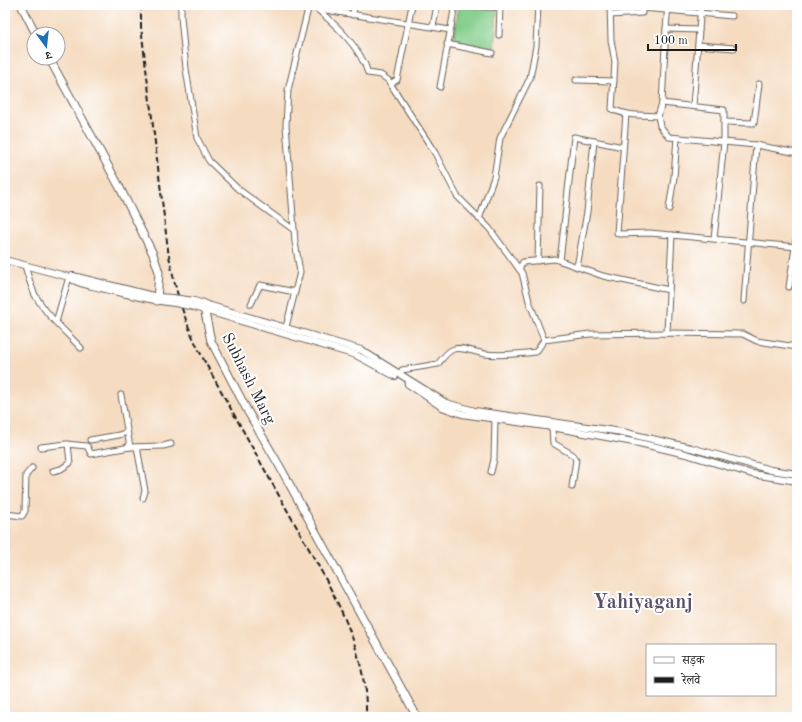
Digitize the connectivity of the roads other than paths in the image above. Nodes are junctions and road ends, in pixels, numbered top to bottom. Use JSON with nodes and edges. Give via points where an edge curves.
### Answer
{"nodes":[{"id":1,"x":21,"y":5,"type":"edge"},
{"id":2,"x":181,"y":5,"type":"edge"},
{"id":3,"x":309,"y":5,"type":"edge"},
{"id":4,"x":312,"y":5,"type":"edge"},
{"id":5,"x":354,"y":5,"type":"edge"},
{"id":6,"x":412,"y":5,"type":"edge"},
{"id":7,"x":437,"y":5,"type":"edge"},
{"id":8,"x":455,"y":5,"type":"edge"},
{"id":9,"x":470,"y":5,"type":"edge"},
{"id":10,"x":538,"y":5,"type":"edge"},
{"id":11,"x":610,"y":5,"type":"edge"},
{"id":12,"x":668,"y":5,"type":"edge"},
{"id":13,"x":701,"y":5,"type":"edge"},
{"id":14,"x":500,"y":7,"type":"edge"},
{"id":15,"x":642,"y":7,"type":"edge"},
{"id":16,"x":318,"y":9,"type":"junction"},
{"id":17,"x":667,"y":11,"type":"junction"},
{"id":18,"x":700,"y":13,"type":"junction"},
{"id":19,"x":353,"y":15,"type":"junction"},
{"id":20,"x":611,"y":15,"type":"junction"},
{"id":21,"x":732,"y":16,"type":"dead end"},
{"id":22,"x":408,"y":23,"type":"junction"},
{"id":23,"x":32,"y":26,"type":"edge"},
{"id":24,"x":433,"y":27,"type":"junction"},
{"id":25,"x":666,"y":29,"type":"junction"},
{"id":26,"x":450,"y":30,"type":"junction"},
{"id":27,"x":699,"y":30,"type":"junction"},
{"id":28,"x":499,"y":35,"type":"dead end"},
{"id":29,"x":448,"y":44,"type":"junction"},
{"id":30,"x":698,"y":45,"type":"junction"},
{"id":31,"x":734,"y":48,"type":"dead end"},
{"id":32,"x":492,"y":53,"type":"dead end"},
{"id":33,"x":53,"y":66,"type":"edge"},
{"id":34,"x":576,"y":80,"type":"dead end"},
{"id":35,"x":614,"y":81,"type":"junction"},
{"id":36,"x":391,"y":83,"type":"junction"},
{"id":37,"x":759,"y":84,"type":"dead end"},
{"id":38,"x":440,"y":87,"type":"dead end"},
{"id":39,"x":662,"y":104,"type":"junction"},
{"id":40,"x":693,"y":106,"type":"junction"},
{"id":41,"x":626,"y":114,"type":"junction"},
{"id":42,"x":658,"y":116,"type":"junction"},
{"id":43,"x":724,"y":122,"type":"junction"},
{"id":44,"x":677,"y":138,"type":"junction"},
{"id":45,"x":594,"y":142,"type":"junction"},
{"id":46,"x":724,"y":142,"type":"junction"},
{"id":47,"x":756,"y":145,"type":"junction"},
{"id":48,"x":623,"y":147,"type":"junction"},
{"id":49,"x":797,"y":153,"type":"edge"},
{"id":50,"x":540,"y":186,"type":"dead end"},
{"id":51,"x":669,"y":208,"type":"dead end"},
{"id":52,"x":479,"y":219,"type":"junction"},
{"id":53,"x":294,"y":230,"type":"junction"},
{"id":54,"x":797,"y":234,"type":"edge"},
{"id":55,"x":672,"y":235,"type":"junction"},
{"id":56,"x":714,"y":239,"type":"junction"},
{"id":57,"x":749,"y":242,"type":"junction"},
{"id":58,"x":796,"y":247,"type":"edge"},
{"id":59,"x":5,"y":260,"type":"edge"},
{"id":60,"x":538,"y":260,"type":"junction"},
{"id":61,"x":560,"y":261,"type":"junction"},
{"id":62,"x":25,"y":266,"type":"junction"},
{"id":63,"x":577,"y":267,"type":"junction"},
{"id":64,"x":519,"y":269,"type":"junction"},
{"id":65,"x":69,"y":277,"type":"junction"},
{"id":66,"x":790,"y":287,"type":"dead end"},
{"id":67,"x":669,"y":290,"type":"junction"},
{"id":68,"x":295,"y":292,"type":"junction"},
{"id":69,"x":157,"y":299,"type":"junction"},
{"id":70,"x":744,"y":301,"type":"dead end"},
{"id":71,"x":251,"y":304,"type":"dead end"},
{"id":72,"x":204,"y":306,"type":"junction"},
{"id":73,"x":56,"y":322,"type":"junction"},
{"id":74,"x":286,"y":328,"type":"junction"},
{"id":75,"x":667,"y":333,"type":"junction"},
{"id":76,"x":544,"y":340,"type":"junction"},
{"id":77,"x":797,"y":347,"type":"edge"},
{"id":78,"x":81,"y":348,"type":"dead end"},
{"id":79,"x":400,"y":374,"type":"junction"},
{"id":80,"x":121,"y":396,"type":"dead end"},
{"id":81,"x":494,"y":418,"type":"junction"},
{"id":82,"x":552,"y":427,"type":"junction"},
{"id":83,"x":127,"y":432,"type":"junction"},
{"id":84,"x":90,"y":440,"type":"dead end"},
{"id":85,"x":68,"y":444,"type":"junction"},
{"id":86,"x":171,"y":444,"type":"dead end"},
{"id":87,"x":137,"y":446,"type":"junction"},
{"id":88,"x":41,"y":447,"type":"dead end"},
{"id":89,"x":130,"y":447,"type":"junction"},
{"id":90,"x":32,"y":468,"type":"dead end"},
{"id":91,"x":53,"y":471,"type":"dead end"},
{"id":92,"x":491,"y":472,"type":"dead end"},
{"id":93,"x":797,"y":474,"type":"edge"},
{"id":94,"x":797,"y":481,"type":"edge"},
{"id":95,"x":572,"y":487,"type":"dead end"},
{"id":96,"x":143,"y":498,"type":"dead end"},
{"id":97,"x":6,"y":514,"type":"edge"},
{"id":98,"x":417,"y":717,"type":"edge"}],
"edges":[{"from":1,"to":23,"type":"main road"},
{"from":2,"to":53,"type":"street","via":[[186,69],[197,138],[209,161],[238,189]]},
{"from":3,"to":53,"type":"street","via":[[288,90],[286,124]]},
{"from":4,"to":16,"type":"street"},
{"from":5,"to":19,"type":"street"},
{"from":6,"to":22,"type":"street"},
{"from":7,"to":24,"type":"street"},
{"from":8,"to":26,"type":"street"},
{"from":9,"to":14,"type":"street"},
{"from":10,"to":52,"type":"street","via":[[536,46],[530,78],[500,138],[494,177]]},
{"from":11,"to":20,"type":"street"},
{"from":12,"to":17,"type":"street"},
{"from":13,"to":18,"type":"street"},
{"from":14,"to":28,"type":"street"},
{"from":15,"to":17,"type":"street"},
{"from":15,"to":20,"type":"street","via":[[642,13]]},
{"from":16,"to":19,"type":"street"},
{"from":16,"to":36,"type":"street","via":[[352,45],[365,63],[368,73],[381,75]]},
{"from":17,"to":18,"type":"street"},
{"from":17,"to":25,"type":"street"},
{"from":18,"to":21,"type":"street"},
{"from":18,"to":27,"type":"street"},
{"from":19,"to":22,"type":"street"},
{"from":20,"to":35,"type":"street"},
{"from":22,"to":24,"type":"street"},
{"from":22,"to":36,"type":"street","via":[[397,80]]},
{"from":24,"to":26,"type":"street"},
{"from":25,"to":27,"type":"street"},
{"from":25,"to":39,"type":"street"},
{"from":26,"to":29,"type":"street"},
{"from":27,"to":30,"type":"street"},
{"from":29,"to":32,"type":"street"},
{"from":29,"to":38,"type":"street"},
{"from":30,"to":31,"type":"street"},
{"from":30,"to":40,"type":"street"},
{"from":33,"to":69,"type":"main road","via":[[153,254],[159,272]]},
{"from":34,"to":35,"type":"street"},
{"from":35,"to":41,"type":"street","via":[[612,109]]},
{"from":36,"to":52,"type":"street","via":[[435,153],[457,196]]},
{"from":37,"to":43,"type":"street","via":[[754,123]]},
{"from":39,"to":40,"type":"street"},
{"from":39,"to":42,"type":"street"},
{"from":40,"to":43,"type":"street","via":[[723,108]]},
{"from":41,"to":42,"type":"street"},
{"from":41,"to":48,"type":"street"},
{"from":42,"to":44,"type":"street","via":[[660,126],[669,137]]},
{"from":43,"to":46,"type":"street"},
{"from":44,"to":46,"type":"street"},
{"from":44,"to":51,"type":"street"},
{"from":45,"to":48,"type":"street"},
{"from":45,"to":61,"type":"street","via":[[574,137]]},
{"from":45,"to":63,"type":"street","via":[[587,212]]},
{"from":46,"to":47,"type":"street"},
{"from":46,"to":56,"type":"street"},
{"from":47,"to":49,"type":"street"},
{"from":47,"to":57,"type":"street"},
{"from":48,"to":55,"type":"street","via":[[617,233]]},
{"from":50,"to":60,"type":"street"},
{"from":52,"to":64,"type":"street","via":[[489,228]]},
{"from":53,"to":68,"type":"street","via":[[300,272]]},
{"from":54,"to":58,"type":"street"},
{"from":55,"to":56,"type":"street"},
{"from":55,"to":67,"type":"street"},
{"from":56,"to":57,"type":"street"},
{"from":57,"to":58,"type":"street"},
{"from":57,"to":70,"type":"street"},
{"from":58,"to":66,"type":"street"},
{"from":59,"to":62,"type":"street"},
{"from":60,"to":61,"type":"street"},
{"from":60,"to":64,"type":"street","via":[[523,262]]},
{"from":61,"to":63,"type":"street"},
{"from":62,"to":65,"type":"street"},
{"from":62,"to":73,"type":"street","via":[[35,294]]},
{"from":63,"to":67,"type":"street","via":[[603,276]]},
{"from":64,"to":76,"type":"street"},
{"from":65,"to":69,"type":"street","via":[[73,281]]},
{"from":65,"to":73,"type":"street"},
{"from":67,"to":75,"type":"street"},
{"from":68,"to":71,"type":"street","via":[[260,285]]},
{"from":68,"to":74,"type":"street"},
{"from":69,"to":72,"type":"street","bridge":true},
{"from":72,"to":74,"type":"street"},
{"from":72,"to":81,"type":"street","via":[[356,354],[394,375],[442,407],[462,414]]},
{"from":72,"to":98,"type":"main road","name":"Subhash Marg","via":[[211,341]]},
{"from":73,"to":78,"type":"street"},
{"from":74,"to":79,"type":"street","via":[[361,350]]},
{"from":75,"to":76,"type":"street","via":[[590,334]]},
{"from":75,"to":77,"type":"street","via":[[743,334],[757,341]]},
{"from":76,"to":79,"type":"street","via":[[536,352],[509,355],[454,349],[438,364],[402,370]]},
{"from":79,"to":93,"type":"street","via":[[446,404],[475,411],[622,432],[771,470]]},
{"from":80,"to":83,"type":"street"},
{"from":81,"to":82,"type":"street"},
{"from":81,"to":92,"type":"street","via":[[494,459]]},
{"from":82,"to":94,"type":"street","via":[[639,443],[752,474]]},
{"from":82,"to":95,"type":"street","via":[[553,443],[576,459]]},
{"from":83,"to":84,"type":"street"},
{"from":83,"to":89,"type":"street"},
{"from":85,"to":88,"type":"street"},
{"from":85,"to":89,"type":"street","via":[[87,446],[91,454]]},
{"from":85,"to":91,"type":"street","via":[[70,463]]},
{"from":86,"to":87,"type":"street"},
{"from":87,"to":89,"type":"street"},
{"from":87,"to":96,"type":"street","via":[[145,491]]},
{"from":90,"to":97,"type":"street","via":[[26,475],[25,510],[22,516]]}]}
